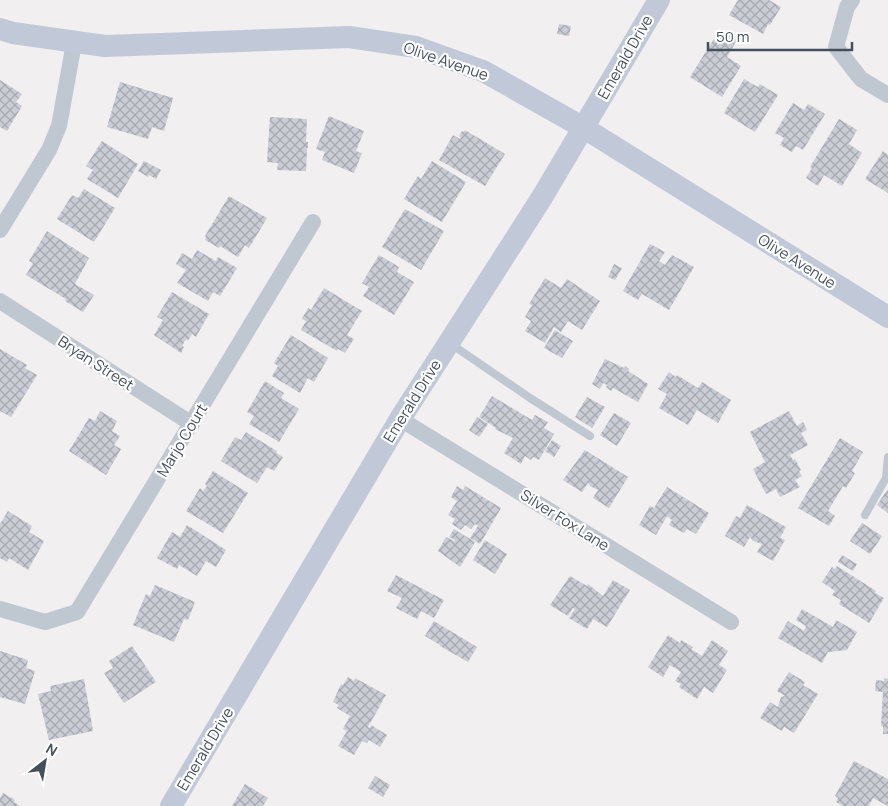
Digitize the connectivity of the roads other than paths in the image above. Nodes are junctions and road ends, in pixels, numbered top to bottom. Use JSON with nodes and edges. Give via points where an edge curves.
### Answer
{"nodes":[{"id":1,"x":658,"y":0,"type":"edge"},
{"id":2,"x":852,"y":0,"type":"edge"},
{"id":3,"x":0,"y":28,"type":"edge"},
{"id":4,"x":74,"y":43,"type":"junction"},
{"id":5,"x":888,"y":95,"type":"edge"},
{"id":6,"x":584,"y":128,"type":"junction"},
{"id":7,"x":313,"y":222,"type":"dead end"},
{"id":8,"x":0,"y":230,"type":"edge"},
{"id":9,"x":0,"y":302,"type":"edge"},
{"id":10,"x":888,"y":317,"type":"edge"},
{"id":11,"x":450,"y":343,"type":"junction"},
{"id":12,"x":400,"y":419,"type":"junction"},
{"id":13,"x":192,"y":424,"type":"junction"},
{"id":14,"x":590,"y":436,"type":"dead end"},
{"id":15,"x":888,"y":457,"type":"edge"},
{"id":16,"x":865,"y":515,"type":"dead end"},
{"id":17,"x":0,"y":610,"type":"edge"},
{"id":18,"x":731,"y":622,"type":"dead end"},
{"id":19,"x":171,"y":806,"type":"edge"}],
"edges":[{"from":1,"to":6,"type":"main road","name":"Emerald Drive"},
{"from":2,"to":5,"type":"street","via":[[836,47],[861,79]]},
{"from":3,"to":4,"type":"main road","name":"Olive Avenue"},
{"from":4,"to":6,"type":"main road","name":"Olive Avenue","via":[[105,46],[349,37],[380,41],[416,48],[483,71]]},
{"from":4,"to":8,"type":"street","via":[[59,126],[49,150]]},
{"from":6,"to":10,"type":"main road","name":"Olive Avenue"},
{"from":6,"to":11,"type":"main road","name":"Emerald Drive"},
{"from":7,"to":13,"type":"street","name":"Marjo Court"},
{"from":9,"to":13,"type":"street","name":"Bryan Street"},
{"from":11,"to":12,"type":"main road","name":"Emerald Drive"},
{"from":11,"to":14,"type":"lane"},
{"from":12,"to":18,"type":"street","name":"Silver Fox Lane"},
{"from":12,"to":19,"type":"main road","name":"Emerald Drive"},
{"from":13,"to":17,"type":"street","name":"Marjo Court","via":[[77,612],[45,622]]},
{"from":15,"to":16,"type":"lane","via":[[886,478]]}]}
